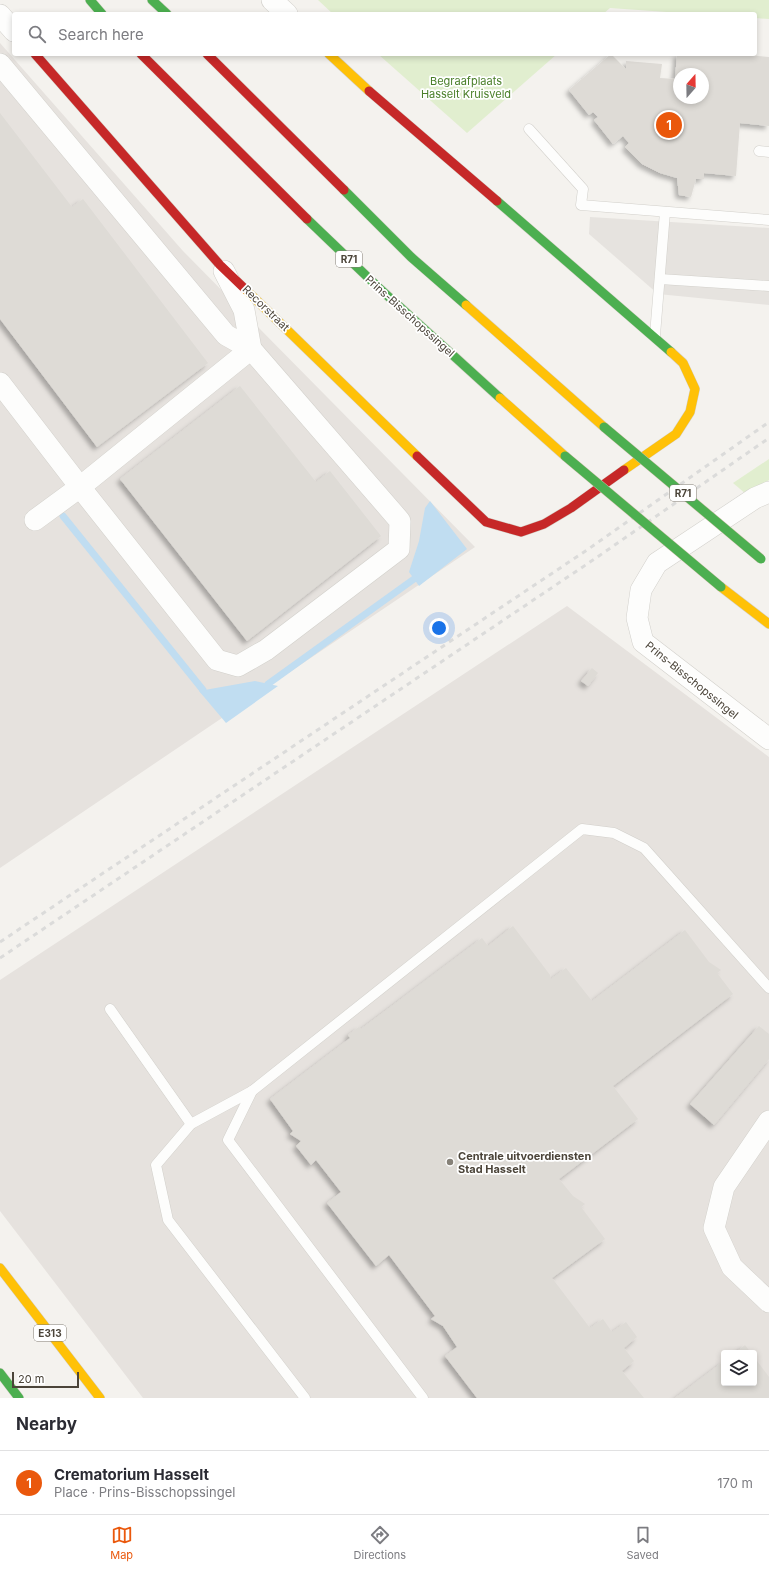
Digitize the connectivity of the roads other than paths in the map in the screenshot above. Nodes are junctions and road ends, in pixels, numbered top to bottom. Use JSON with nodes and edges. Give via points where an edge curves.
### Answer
{"nodes":[{"id":1,"x":90,"y":0,"type":"edge"},
{"id":2,"x":152,"y":0,"type":"edge"},
{"id":3,"x":272,"y":0,"type":"edge"},
{"id":4,"x":100,"y":12,"type":"edge"},
{"id":5,"x":165,"y":12,"type":"edge"},
{"id":6,"x":285,"y":12,"type":"edge"},
{"id":7,"x":0,"y":15,"type":"edge"},
{"id":8,"x":12,"y":29,"type":"edge"},
{"id":9,"x":37,"y":56,"type":"edge"},
{"id":10,"x":142,"y":56,"type":"edge"},
{"id":11,"x":209,"y":56,"type":"edge"},
{"id":12,"x":331,"y":56,"type":"edge"},
{"id":13,"x":0,"y":64,"type":"edge"},
{"id":14,"x":529,"y":129,"type":"dead end"},
{"id":15,"x":665,"y":212,"type":"junction"},
{"id":16,"x":769,"y":220,"type":"edge"},
{"id":17,"x":220,"y":265,"type":"junction"},
{"id":18,"x":660,"y":279,"type":"junction"},
{"id":19,"x":769,"y":286,"type":"edge"},
{"id":20,"x":655,"y":337,"type":"junction"},
{"id":21,"x":251,"y":349,"type":"junction"},
{"id":22,"x":0,"y":383,"type":"edge"},
{"id":23,"x":80,"y":487,"type":"junction"},
{"id":24,"x":769,"y":492,"type":"edge"},
{"id":25,"x":34,"y":520,"type":"dead end"},
{"id":26,"x":769,"y":565,"type":"edge"},
{"id":27,"x":769,"y":624,"type":"edge"},
{"id":28,"x":769,"y":739,"type":"edge"},
{"id":29,"x":769,"y":988,"type":"edge"},
{"id":30,"x":110,"y":1009,"type":"dead end"},
{"id":31,"x":252,"y":1091,"type":"junction"},
{"id":32,"x":769,"y":1121,"type":"edge"},
{"id":33,"x":191,"y":1124,"type":"junction"},
{"id":34,"x":0,"y":1268,"type":"edge"},
{"id":35,"x":769,"y":1302,"type":"edge"},
{"id":36,"x":0,"y":1372,"type":"edge"},
{"id":37,"x":19,"y":1398,"type":"edge"},
{"id":38,"x":100,"y":1398,"type":"edge"},
{"id":39,"x":305,"y":1398,"type":"edge"},
{"id":40,"x":423,"y":1398,"type":"edge"}],
"edges":[{"from":1,"to":4,"type":"main road"},
{"from":2,"to":5,"type":"main road"},
{"from":3,"to":6,"type":"street"},
{"from":7,"to":8,"type":"street"},
{"from":9,"to":17,"type":"main road","name":"Recorstraat"},
{"from":10,"to":27,"type":"main road","name":"Prins-Bisschopssingel","number":"R71","bridge":true,"via":[[379,288],[566,456],[721,587]]},
{"from":11,"to":26,"type":"main road","number":"R71","bridge":true,"via":[[411,257],[604,427]]},
{"from":12,"to":20,"type":"main road","via":[[375,97]]},
{"from":13,"to":21,"type":"street","via":[[226,335]]},
{"from":14,"to":15,"type":"lane","via":[[582,189],[581,206]]},
{"from":15,"to":16,"type":"lane"},
{"from":15,"to":18,"type":"lane"},
{"from":17,"to":20,"type":"main road","name":"Recorstraat","via":[[486,522],[521,532],[544,524],[571,508],[676,434],[690,412],[695,389],[683,364]]},
{"from":17,"to":21,"type":"street","via":[[244,310]]},
{"from":18,"to":19,"type":"lane"},
{"from":18,"to":20,"type":"lane"},
{"from":21,"to":23,"type":"street"},
{"from":21,"to":23,"type":"street","via":[[400,521],[399,549],[266,650],[238,666],[217,660]]},
{"from":22,"to":23,"type":"street"},
{"from":23,"to":25,"type":"street"},
{"from":24,"to":28,"type":"street","name":"Prins-Bisschopssingel","via":[[755,498],[657,563],[641,590],[637,618],[643,642]]},
{"from":29,"to":31,"type":"lane","via":[[644,848],[614,833],[582,829]]},
{"from":30,"to":33,"type":"lane"},
{"from":31,"to":33,"type":"lane"},
{"from":31,"to":40,"type":"lane","via":[[228,1140]]},
{"from":32,"to":35,"type":"street","via":[[724,1187],[714,1228],[732,1267]]},
{"from":33,"to":39,"type":"lane","via":[[156,1165],[168,1220]]},
{"from":34,"to":38,"type":"main road","number":"E313"},
{"from":36,"to":37,"type":"main road"}]}
